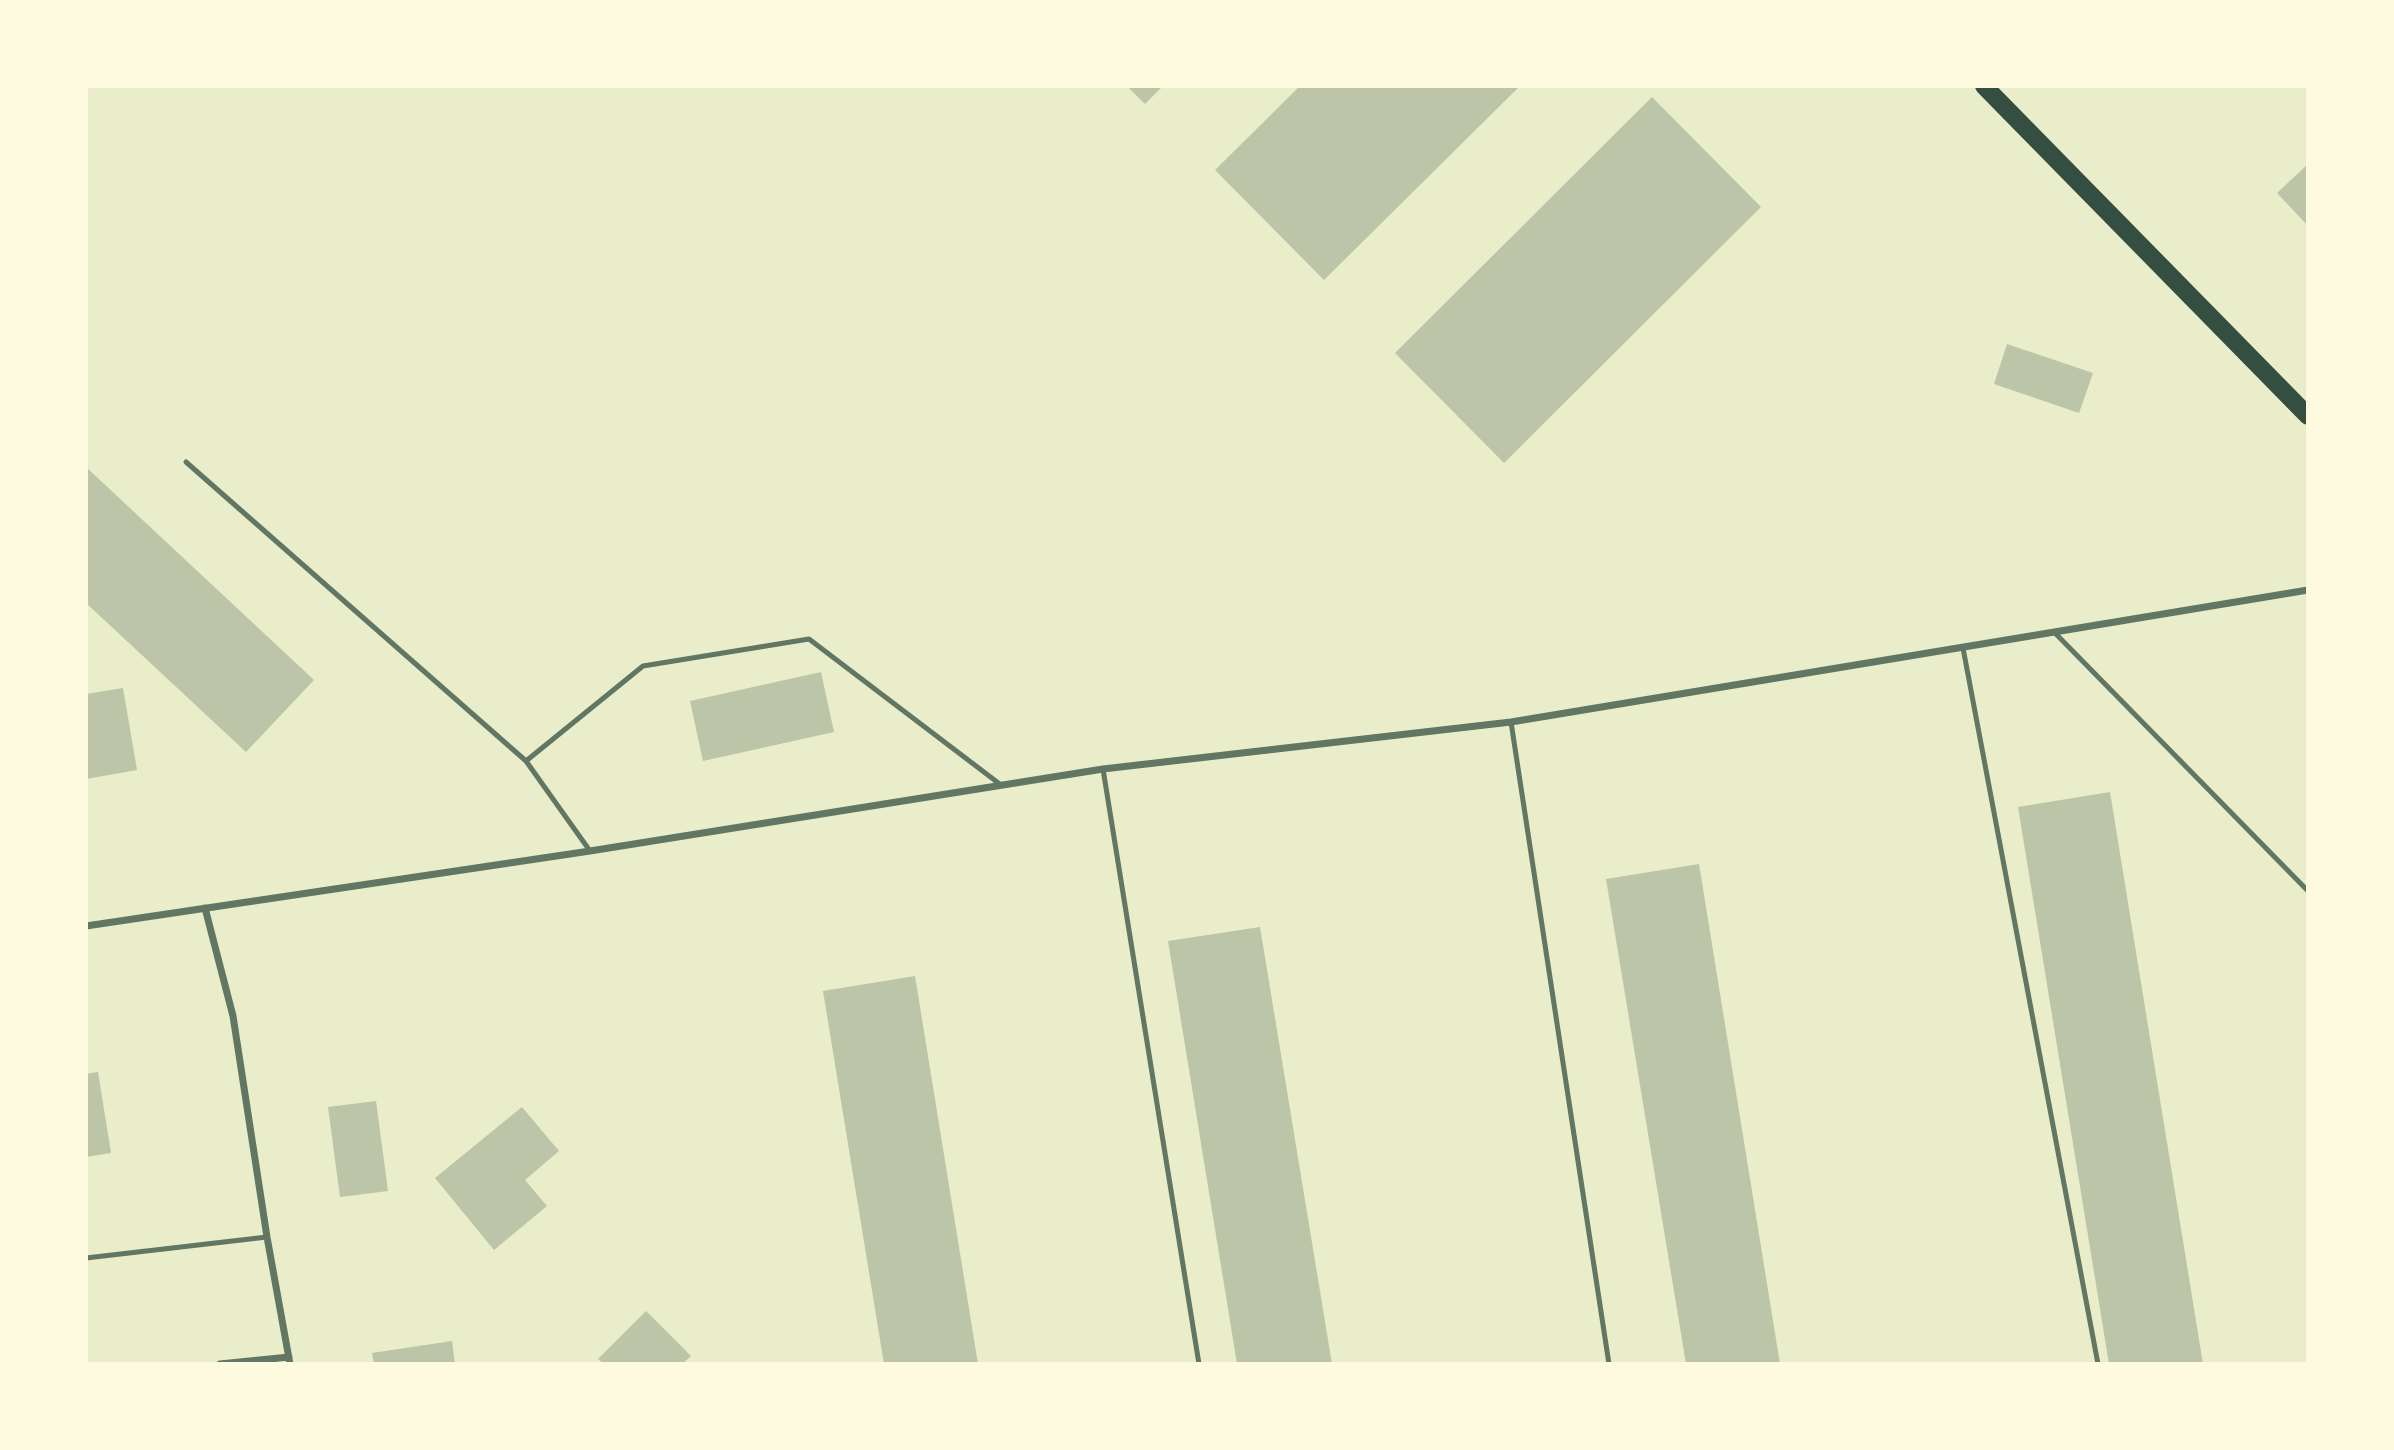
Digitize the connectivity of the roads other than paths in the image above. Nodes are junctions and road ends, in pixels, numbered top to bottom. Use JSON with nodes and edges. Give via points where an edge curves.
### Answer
{"nodes":[{"id":1,"x":1984,"y":86,"type":"edge"},
{"id":2,"x":2308,"y":416,"type":"edge"},
{"id":3,"x":186,"y":461,"type":"dead end"},
{"id":4,"x":2308,"y":590,"type":"edge"},
{"id":5,"x":2054,"y":632,"type":"junction"},
{"id":6,"x":1963,"y":648,"type":"junction"},
{"id":7,"x":1511,"y":722,"type":"junction"},
{"id":8,"x":526,"y":761,"type":"junction"},
{"id":9,"x":1103,"y":769,"type":"junction"},
{"id":10,"x":1001,"y":785,"type":"junction"},
{"id":11,"x":590,"y":851,"type":"junction"},
{"id":12,"x":2308,"y":891,"type":"edge"},
{"id":13,"x":205,"y":908,"type":"junction"},
{"id":14,"x":86,"y":926,"type":"edge"},
{"id":15,"x":267,"y":1237,"type":"junction"},
{"id":16,"x":86,"y":1258,"type":"edge"},
{"id":17,"x":289,"y":1361,"type":"edge"},
{"id":18,"x":220,"y":1364,"type":"edge"},
{"id":19,"x":1199,"y":1364,"type":"edge"},
{"id":20,"x":1609,"y":1364,"type":"edge"},
{"id":21,"x":2098,"y":1364,"type":"edge"}],
"edges":[{"from":1,"to":2,"type":"main road"},
{"from":3,"to":8,"type":"lane"},
{"from":4,"to":5,"type":"street"},
{"from":5,"to":6,"type":"street"},
{"from":5,"to":12,"type":"lane"},
{"from":6,"to":7,"type":"street"},
{"from":6,"to":21,"type":"lane"},
{"from":7,"to":9,"type":"street"},
{"from":7,"to":20,"type":"lane"},
{"from":8,"to":10,"type":"lane","via":[[643,666],[809,639]]},
{"from":8,"to":11,"type":"lane"},
{"from":9,"to":10,"type":"street"},
{"from":9,"to":19,"type":"lane"},
{"from":10,"to":11,"type":"street"},
{"from":11,"to":13,"type":"street"},
{"from":13,"to":14,"type":"street"},
{"from":13,"to":15,"type":"street","via":[[233,1016]]},
{"from":15,"to":16,"type":"lane"},
{"from":15,"to":17,"type":"street"},
{"from":17,"to":18,"type":"street"}]}
